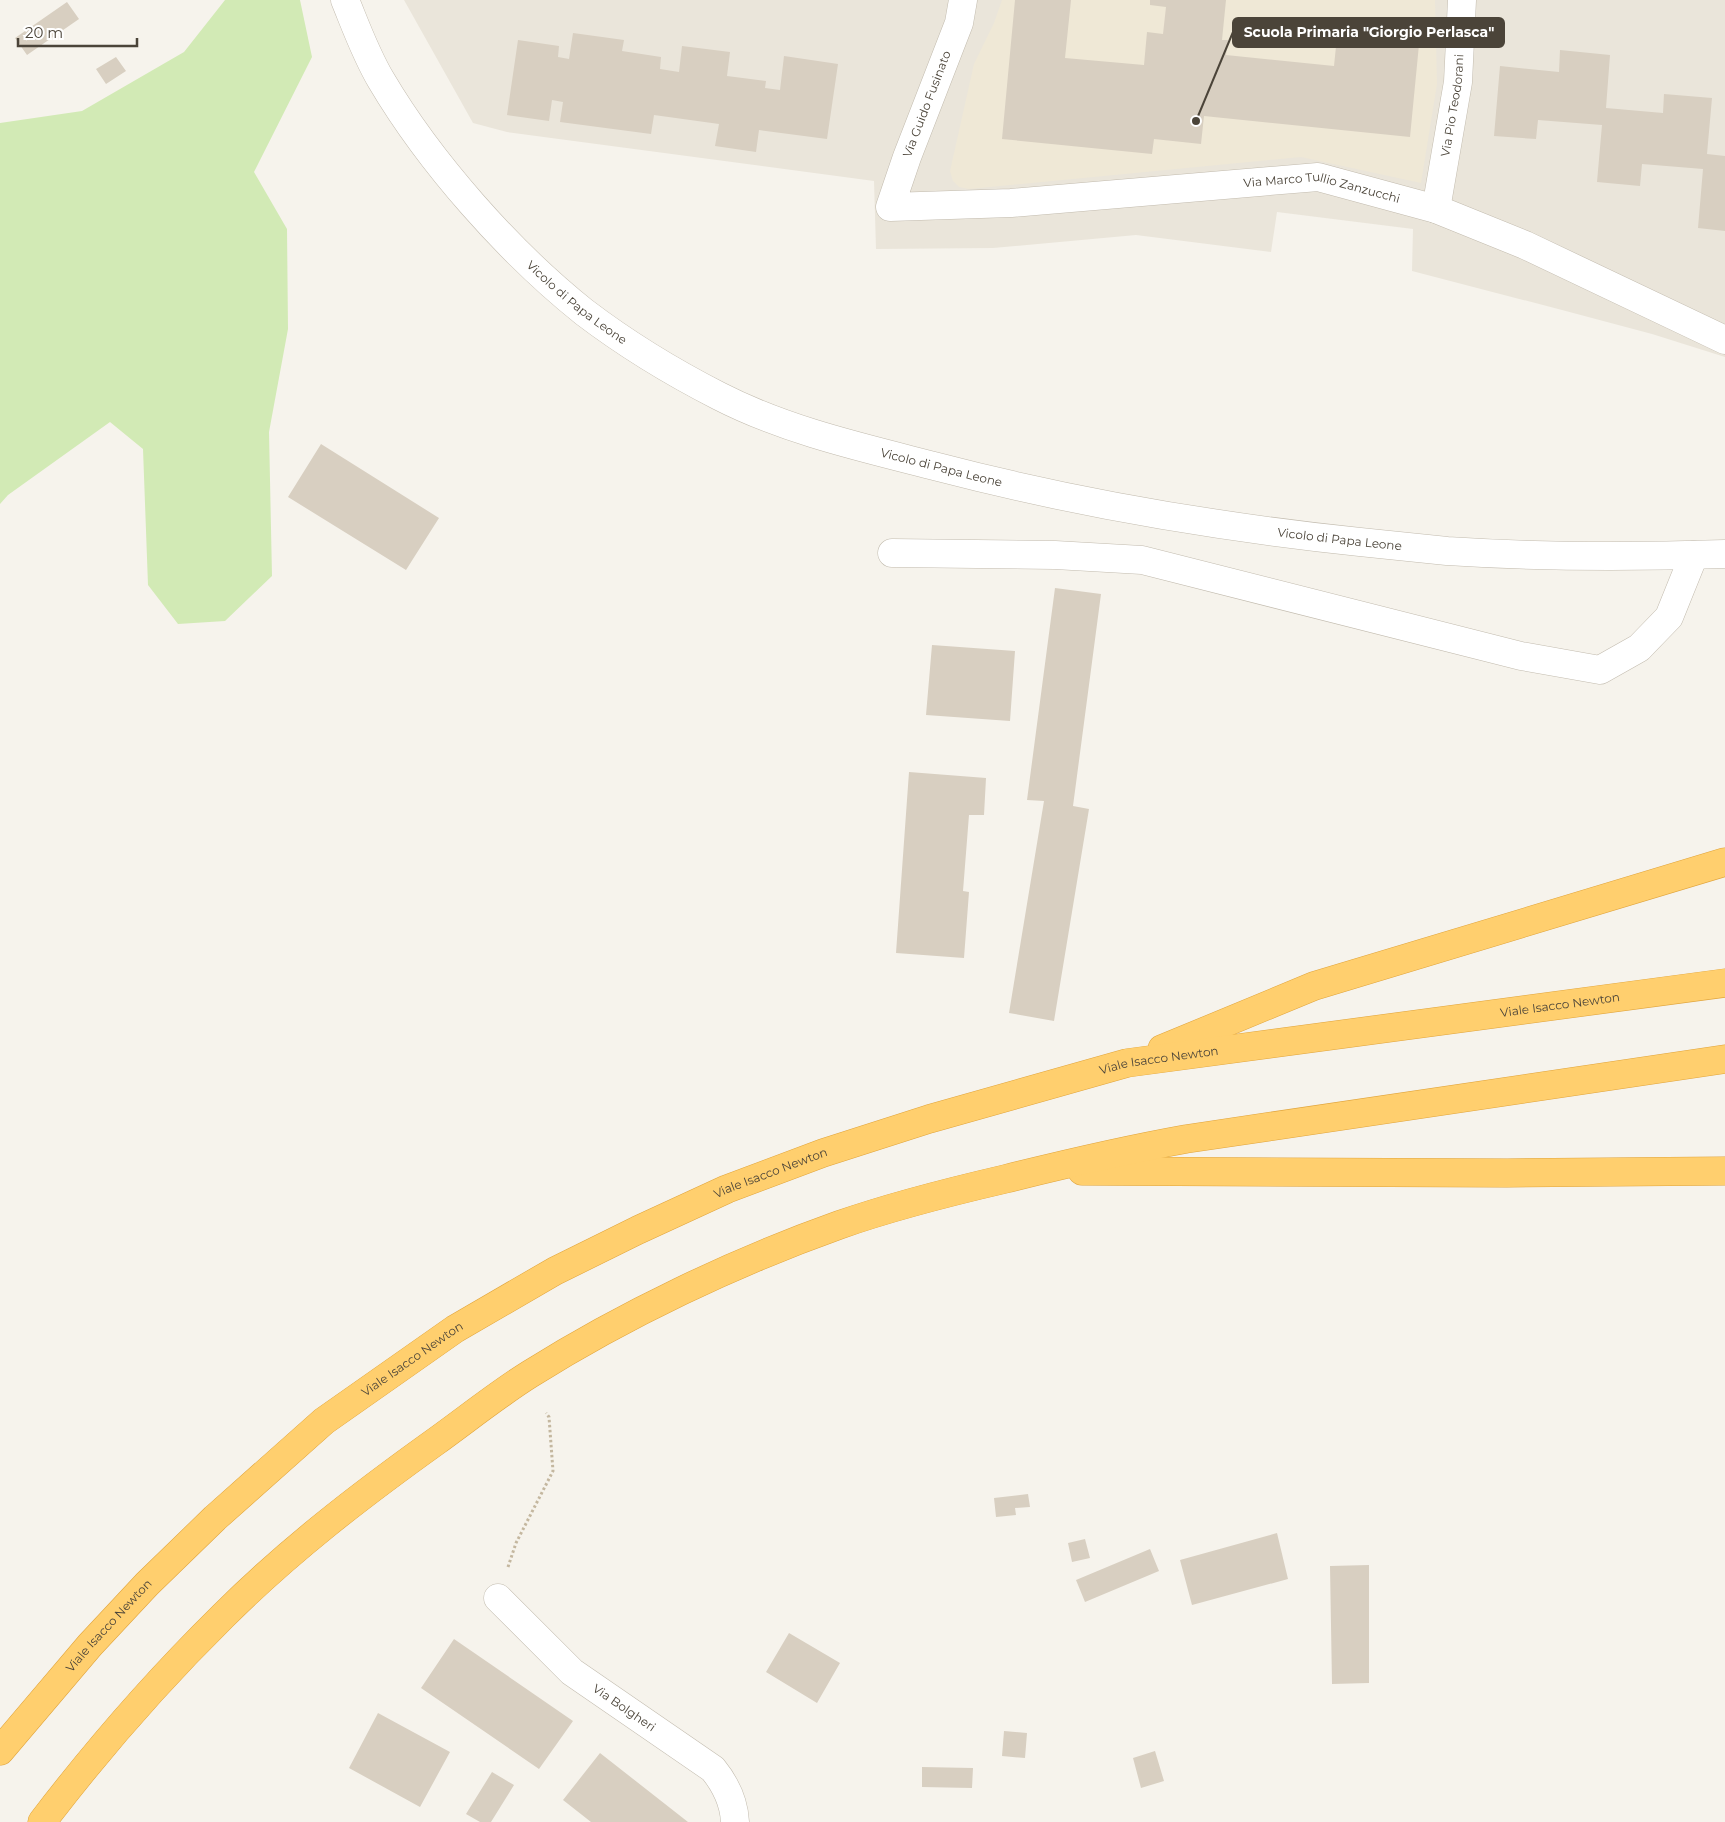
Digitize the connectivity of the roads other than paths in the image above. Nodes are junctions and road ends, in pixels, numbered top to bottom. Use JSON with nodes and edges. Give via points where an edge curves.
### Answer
{"nodes":[{"id":1,"x":346,"y":0,"type":"edge"},
{"id":2,"x":963,"y":0,"type":"edge"},
{"id":3,"x":1462,"y":0,"type":"edge"},
{"id":4,"x":890,"y":207,"type":"joint"},
{"id":5,"x":1436,"y":209,"type":"junction"},
{"id":6,"x":1725,"y":340,"type":"edge"},
{"id":7,"x":892,"y":553,"type":"dead end"},
{"id":8,"x":1725,"y":554,"type":"edge"},
{"id":9,"x":1694,"y":555,"type":"junction"},
{"id":10,"x":1725,"y":862,"type":"edge"},
{"id":11,"x":1725,"y":983,"type":"edge"},
{"id":12,"x":1725,"y":1059,"type":"edge"},
{"id":13,"x":1127,"y":1063,"type":"junction"},
{"id":14,"x":1038,"y":1171,"type":"junction"},
{"id":15,"x":1725,"y":1171,"type":"edge"},
{"id":16,"x":498,"y":1598,"type":"road end"},
{"id":17,"x":0,"y":1751,"type":"edge"},
{"id":18,"x":42,"y":1822,"type":"edge"},
{"id":19,"x":735,"y":1822,"type":"edge"}],
"edges":[{"from":1,"to":9,"type":"street","name":"Vicolo di Papa Leone","via":[[369,57],[405,117],[432,155],[528,262],[613,333],[721,398],[759,414],[854,446],[1003,484],[1276,533],[1447,550],[1602,556]]},
{"from":2,"to":4,"type":"street","name":"Via Guido Fusinato","via":[[959,23]]},
{"from":3,"to":5,"type":"street","name":"Via Pio Teodorani","via":[[1458,82]]},
{"from":4,"to":5,"type":"street","name":"Via Marco Tullio Zanzucchi","via":[[1031,202],[1318,177]]},
{"from":5,"to":6,"type":"street","name":"Via Marco Tullio Zanzucchi","via":[[1525,245]]},
{"from":7,"to":9,"type":"street","via":[[1055,555],[1142,560],[1520,656],[1600,670],[1639,648],[1669,617]]},
{"from":8,"to":9,"type":"street","name":"Vicolo di Papa Leone"},
{"from":10,"to":13,"type":"highway","via":[[1314,986]]},
{"from":11,"to":13,"type":"highway","name":"Viale Isacco Newton"},
{"from":12,"to":14,"type":"highway","via":[[1186,1139],[1109,1153]]},
{"from":13,"to":17,"type":"highway","name":"Viale Isacco Newton","via":[[930,1119],[727,1189],[555,1271],[455,1329],[324,1421],[215,1518],[90,1646]]},
{"from":14,"to":15,"type":"highway"},
{"from":14,"to":18,"type":"highway","via":[[930,1197],[840,1225],[759,1257],[667,1298],[527,1376],[376,1484],[300,1545],[231,1609],[148,1695]]},
{"from":16,"to":19,"type":"street","name":"Via Bolgheri","via":[[572,1672],[713,1769],[728,1790]]}]}
